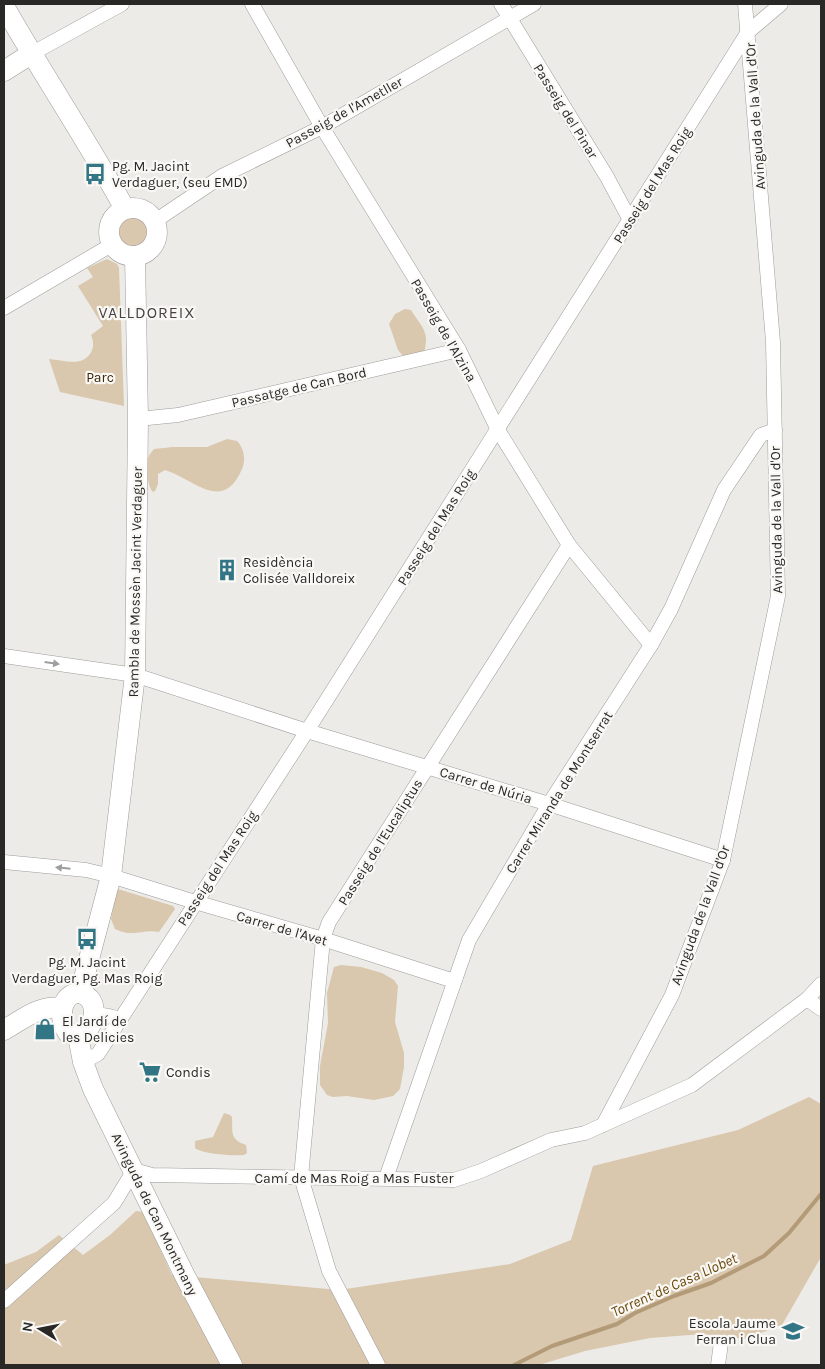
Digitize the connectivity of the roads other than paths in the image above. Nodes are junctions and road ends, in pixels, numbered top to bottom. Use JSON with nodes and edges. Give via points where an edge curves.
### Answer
{"nodes":[{"id":1,"x":122,"y":4,"type":"edge"},
{"id":2,"x":252,"y":4,"type":"edge"},
{"id":3,"x":501,"y":4,"type":"edge"},
{"id":4,"x":534,"y":4,"type":"edge"},
{"id":5,"x":745,"y":4,"type":"edge"},
{"id":6,"x":781,"y":4,"type":"edge"},
{"id":7,"x":4,"y":6,"type":"edge"},
{"id":8,"x":509,"y":19,"type":"junction"},
{"id":9,"x":748,"y":32,"type":"junction"},
{"id":10,"x":31,"y":54,"type":"junction"},
{"id":11,"x":4,"y":71,"type":"edge"},
{"id":12,"x":322,"y":127,"type":"junction"},
{"id":13,"x":125,"y":209,"type":"junction"},
{"id":14,"x":630,"y":220,"type":"junction"},
{"id":15,"x":155,"y":222,"type":"junction"},
{"id":16,"x":112,"y":244,"type":"junction"},
{"id":17,"x":135,"y":256,"type":"junction"},
{"id":18,"x":4,"y":308,"type":"edge"},
{"id":19,"x":459,"y":350,"type":"junction"},
{"id":20,"x":138,"y":419,"type":"junction"},
{"id":21,"x":498,"y":430,"type":"junction"},
{"id":22,"x":774,"y":430,"type":"junction"},
{"id":23,"x":569,"y":545,"type":"junction"},
{"id":24,"x":651,"y":645,"type":"junction"},
{"id":25,"x":4,"y":656,"type":"edge"},
{"id":26,"x":135,"y":674,"type":"junction"},
{"id":27,"x":307,"y":731,"type":"junction"},
{"id":28,"x":428,"y":767,"type":"junction"},
{"id":29,"x":549,"y":804,"type":"junction"},
{"id":30,"x":723,"y":860,"type":"junction"},
{"id":31,"x":4,"y":862,"type":"edge"},
{"id":32,"x":111,"y":876,"type":"junction"},
{"id":33,"x":195,"y":902,"type":"junction"},
{"id":34,"x":323,"y":939,"type":"junction"},
{"id":35,"x":454,"y":981,"type":"junction"},
{"id":36,"x":821,"y":984,"type":"edge"},
{"id":37,"x":80,"y":993,"type":"junction"},
{"id":38,"x":807,"y":999,"type":"junction"},
{"id":39,"x":62,"y":1008,"type":"junction"},
{"id":40,"x":821,"y":1009,"type":"edge"},
{"id":41,"x":94,"y":1012,"type":"junction"},
{"id":42,"x":120,"y":1020,"type":"junction"},
{"id":43,"x":4,"y":1030,"type":"edge"},
{"id":44,"x":78,"y":1036,"type":"junction"},
{"id":45,"x":83,"y":1062,"type":"junction"},
{"id":46,"x":603,"y":1125,"type":"junction"},
{"id":47,"x":134,"y":1170,"type":"junction"},
{"id":48,"x":301,"y":1177,"type":"junction"},
{"id":49,"x":386,"y":1178,"type":"junction"},
{"id":50,"x":4,"y":1300,"type":"edge"},
{"id":51,"x":721,"y":1343,"type":"dead end"},
{"id":52,"x":232,"y":1365,"type":"edge"},
{"id":53,"x":378,"y":1365,"type":"edge"},
{"id":54,"x":718,"y":1365,"type":"edge"}],
"edges":[{"from":1,"to":10,"type":"street"},
{"from":2,"to":12,"type":"street","name":"Passeig de l'Alzina"},
{"from":3,"to":8,"type":"street","name":"Passeig del Pinar"},
{"from":4,"to":8,"type":"street","name":"Passeig de l'Ametller"},
{"from":5,"to":9,"type":"street","name":"Avinguda de la Vall d'Or"},
{"from":6,"to":9,"type":"street","name":"Passeig del Mas Roig"},
{"from":7,"to":10,"type":"street"},
{"from":8,"to":12,"type":"street","name":"Passeig de l'Ametller"},
{"from":8,"to":14,"type":"street","name":"Passeig del Pinar"},
{"from":9,"to":14,"type":"street","name":"Passeig del Mas Roig"},
{"from":9,"to":22,"type":"street","name":"Avinguda de la Vall d'Or","via":[[772,342]]},
{"from":10,"to":11,"type":"street"},
{"from":10,"to":13,"type":"street"},
{"from":12,"to":15,"type":"street","name":"Passeig de l'Ametller","via":[[222,176]]},
{"from":12,"to":19,"type":"street","name":"Passeig de l'Alzina"},
{"from":13,"to":15,"type":"street","via":[[145,211]]},
{"from":13,"to":16,"type":"street","via":[[110,224]]},
{"from":14,"to":21,"type":"street","name":"Passeig del Mas Roig"},
{"from":15,"to":17,"type":"street","via":[[154,244]]},
{"from":16,"to":17,"type":"street","via":[[122,253]]},
{"from":16,"to":18,"type":"street"},
{"from":17,"to":20,"type":"street","name":"Rambla de Mossèn Jacint Verdaguer"},
{"from":19,"to":20,"type":"street","name":"Passatge de Can Bord","via":[[178,415]]},
{"from":19,"to":21,"type":"street","name":"Passeig de l'Alzina"},
{"from":20,"to":26,"type":"street","name":"Rambla de Mossèn Jacint Verdaguer"},
{"from":21,"to":23,"type":"street","name":"Passeig de l'Alzina"},
{"from":21,"to":27,"type":"street","name":"Passeig del Mas Roig"},
{"from":22,"to":24,"type":"street","name":"Carrer Miranda de Montserrat","via":[[761,435],[724,490],[672,609]]},
{"from":22,"to":30,"type":"street","name":"Avinguda de la Vall d'Or","via":[[778,596]]},
{"from":23,"to":24,"type":"street","name":"Passeig de l'Alzina"},
{"from":23,"to":28,"type":"street","name":"Passeig de l'Eucaliptus"},
{"from":24,"to":29,"type":"street","name":"Carrer Miranda de Montserrat"},
{"from":25,"to":26,"type":"street","name":"Carrer de Núria","one_way":true},
{"from":26,"to":27,"type":"street","name":"Carrer de Núria"},
{"from":26,"to":32,"type":"street","name":"Rambla de Mossèn Jacint Verdaguer"},
{"from":27,"to":28,"type":"street","name":"Carrer de Núria"},
{"from":27,"to":33,"type":"street","name":"Passeig del Mas Roig"},
{"from":28,"to":29,"type":"street","name":"Carrer de Núria"},
{"from":28,"to":34,"type":"street","name":"Passeig de l'Eucaliptus","via":[[329,922]]},
{"from":29,"to":30,"type":"street","name":"Carrer de Núria"},
{"from":29,"to":35,"type":"street","name":"Carrer Miranda de Montserrat","via":[[469,940]]},
{"from":30,"to":46,"type":"street","name":"Avinguda de la Vall d'Or","via":[[672,995]]},
{"from":32,"to":31,"type":"street","name":"Carrer de l'Avet","one_way":true,"via":[[86,870]]},
{"from":32,"to":33,"type":"street","name":"Carrer de l'Avet"},
{"from":32,"to":37,"type":"street","name":"Rambla de Mossèn Jacint Verdaguer"},
{"from":33,"to":34,"type":"street","name":"Carrer de l'Avet"},
{"from":33,"to":42,"type":"street","name":"Passeig del Mas Roig"},
{"from":34,"to":35,"type":"street","name":"Carrer de l'Avet"},
{"from":34,"to":48,"type":"street","name":"Passeig de l'Eucaliptus"},
{"from":35,"to":49,"type":"street","name":"Carrer Miranda de Montserrat"},
{"from":36,"to":38,"type":"street","name":"Camí de Mas Roig a Mas Fuster"},
{"from":37,"to":39,"type":"street","via":[[72,994]]},
{"from":37,"to":41,"type":"street","via":[[92,1002]]},
{"from":38,"to":40,"type":"street"},
{"from":38,"to":46,"type":"street","name":"Camí de Mas Roig a Mas Fuster","via":[[692,1085]]},
{"from":39,"to":43,"type":"street","via":[[42,1009]]},
{"from":39,"to":44,"type":"street","via":[[65,1029]]},
{"from":41,"to":42,"type":"street"},
{"from":41,"to":44,"type":"street","via":[[88,1030]]},
{"from":42,"to":45,"type":"street","name":"Passeig del Mas Roig","via":[[98,1054]]},
{"from":44,"to":45,"type":"street","name":"Avinguda de Can Montmany"},
{"from":45,"to":47,"type":"street","name":"Avinguda de Can Montmany","via":[[88,1079]]},
{"from":46,"to":49,"type":"street","name":"Camí de Mas Roig a Mas Fuster","via":[[585,1133],[551,1140],[454,1180]]},
{"from":47,"to":48,"type":"street","name":"Camí de Mas Roig a Mas Fuster","via":[[152,1175]]},
{"from":47,"to":50,"type":"street","via":[[114,1203]]},
{"from":47,"to":52,"type":"street","name":"Avinguda de Can Montmany"},
{"from":48,"to":49,"type":"street","name":"Camí de Mas Roig a Mas Fuster"},
{"from":48,"to":53,"type":"street","via":[[329,1271]]},
{"from":51,"to":54,"type":"street"}]}
